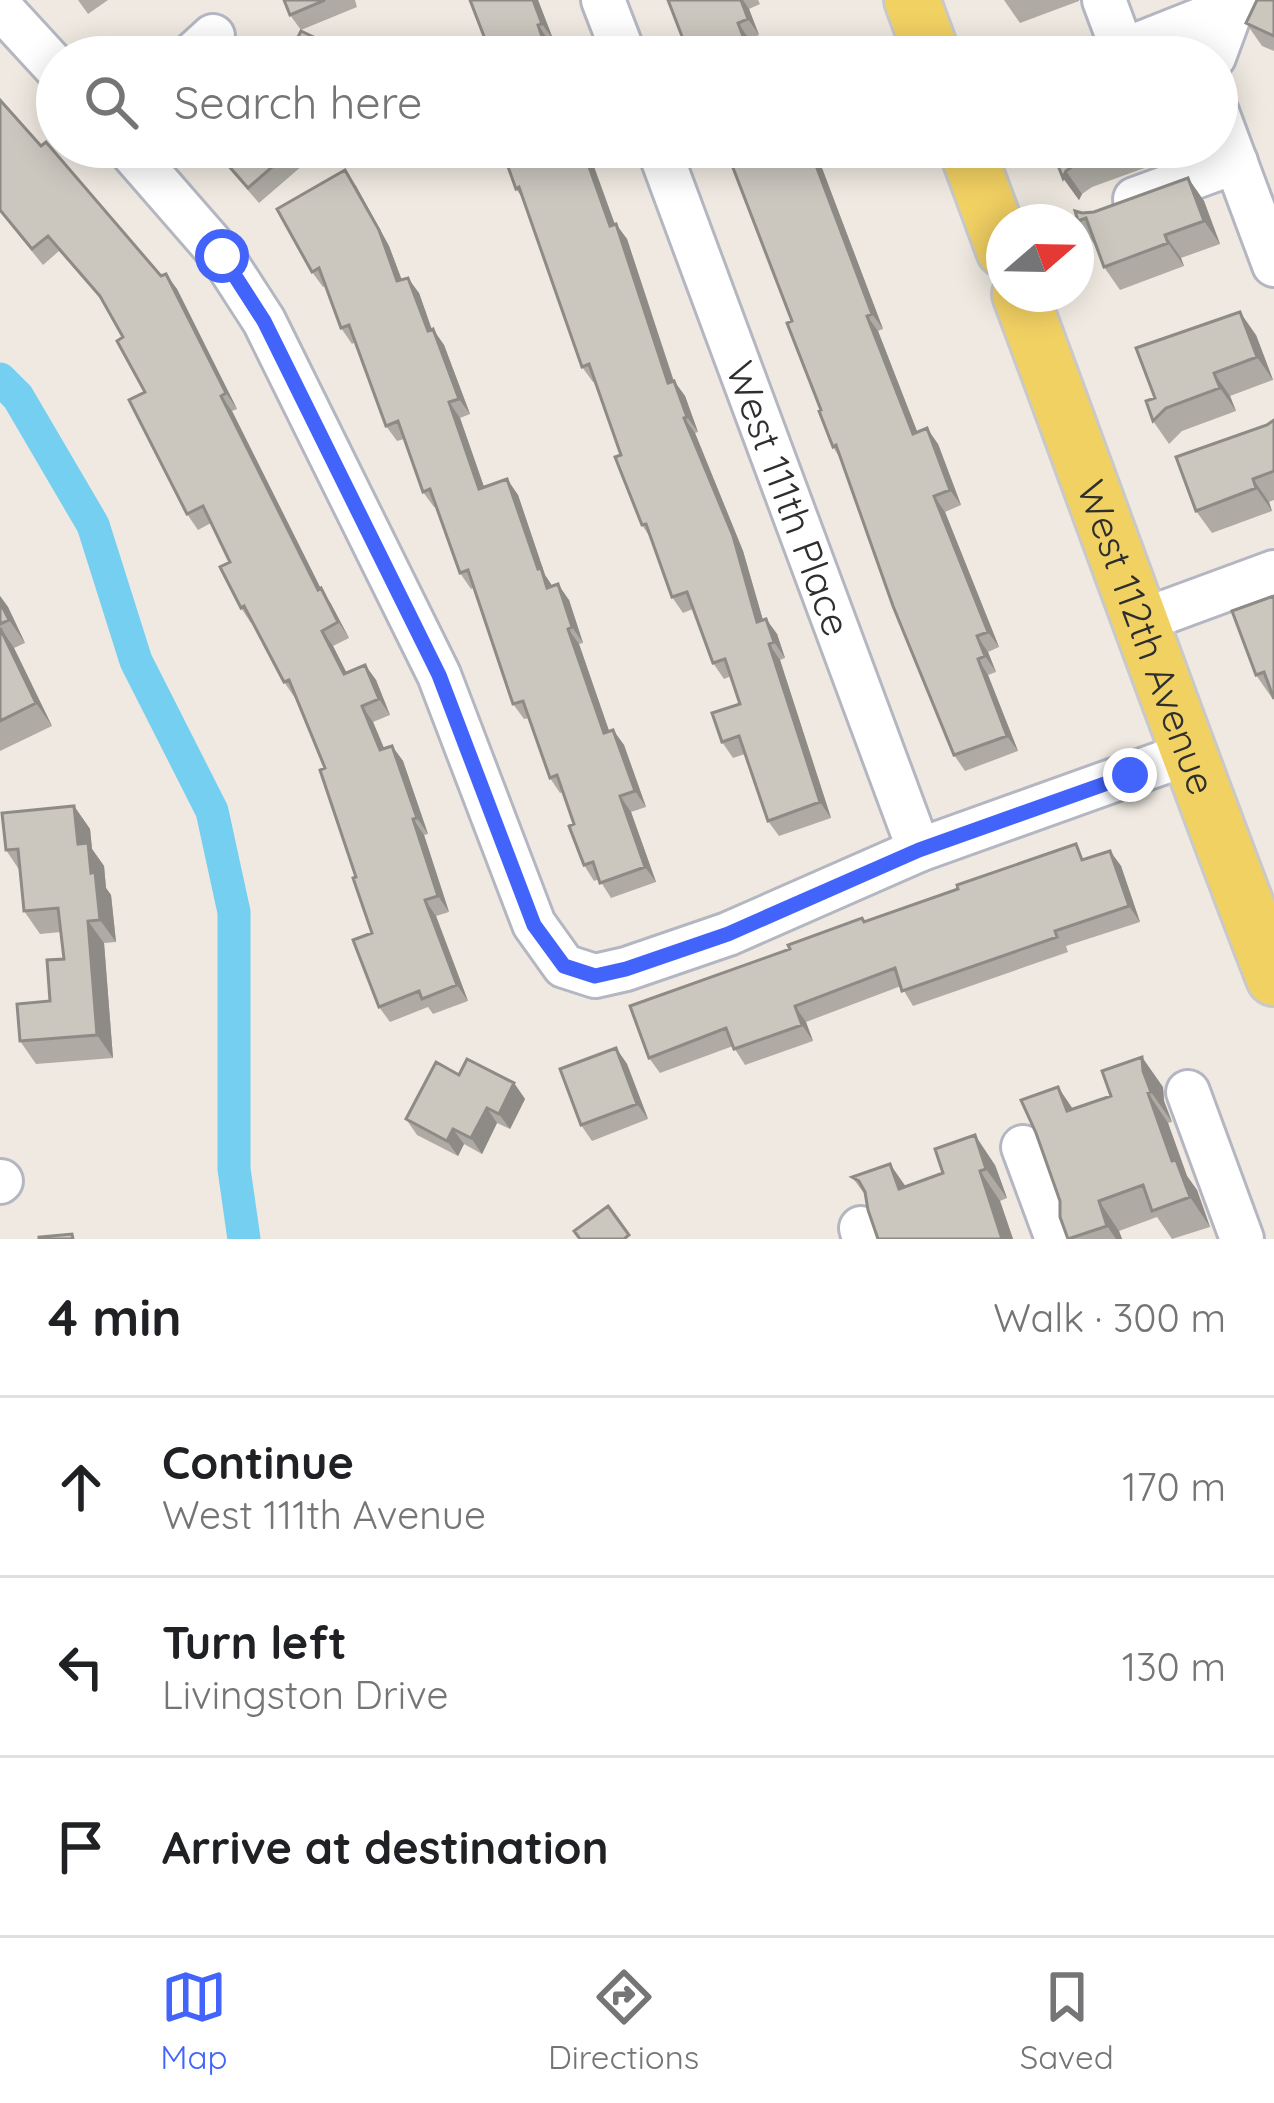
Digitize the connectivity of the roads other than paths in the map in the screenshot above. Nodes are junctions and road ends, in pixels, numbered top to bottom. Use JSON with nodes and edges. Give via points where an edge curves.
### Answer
{"nodes":[{"id":1,"x":604,"y":0,"type":"edge"},
{"id":2,"x":912,"y":0,"type":"edge"},
{"id":3,"x":1104,"y":0,"type":"edge"},
{"id":4,"x":1233,"y":3,"type":"edge"},
{"id":5,"x":0,"y":7,"type":"edge"},
{"id":6,"x":617,"y":36,"type":"edge"},
{"id":7,"x":925,"y":36,"type":"edge"},
{"id":8,"x":1111,"y":36,"type":"edge"},
{"id":9,"x":1157,"y":36,"type":"edge"},
{"id":10,"x":1221,"y":36,"type":"edge"},
{"id":11,"x":36,"y":46,"type":"edge"},
{"id":12,"x":146,"y":168,"type":"edge"},
{"id":13,"x":666,"y":168,"type":"edge"},
{"id":14,"x":974,"y":168,"type":"edge"},
{"id":15,"x":1219,"y":168,"type":"edge"},
{"id":16,"x":1237,"y":168,"type":"edge"},
{"id":17,"x":987,"y":204,"type":"edge"},
{"id":18,"x":1101,"y":212,"type":"edge"},
{"id":19,"x":1274,"y":265,"type":"edge"},
{"id":20,"x":1027,"y":312,"type":"edge"},
{"id":21,"x":1274,"y":572,"type":"edge"},
{"id":22,"x":1141,"y":621,"type":"junction"},
{"id":23,"x":1187,"y":754,"type":"junction"},
{"id":24,"x":919,"y":850,"type":"junction"},
{"id":25,"x":1274,"y":978,"type":"edge"},
{"id":26,"x":1188,"y":1092,"type":"dead end"},
{"id":27,"x":1023,"y":1147,"type":"dead end"},
{"id":28,"x":1057,"y":1239,"type":"edge"},
{"id":29,"x":1242,"y":1239,"type":"edge"}],
"edges":[{"from":1,"to":6,"type":"street"},
{"from":2,"to":7,"type":"main road"},
{"from":3,"to":8,"type":"street"},
{"from":4,"to":9,"type":"street"},
{"from":4,"to":10,"type":"street"},
{"from":5,"to":11,"type":"street"},
{"from":12,"to":24,"type":"street","via":[[222,256],[264,321],[439,675],[534,925],[564,966],[609,974],[728,934]]},
{"from":13,"to":24,"type":"street","name":"West 111th Place"},
{"from":14,"to":17,"type":"main road"},
{"from":15,"to":18,"type":"street"},
{"from":16,"to":19,"type":"street"},
{"from":20,"to":22,"type":"main road","name":"West 112th Avenue"},
{"from":21,"to":22,"type":"street"},
{"from":22,"to":23,"type":"main road","name":"West 112th Avenue"},
{"from":23,"to":24,"type":"street"},
{"from":23,"to":25,"type":"main road","name":"West 112th Avenue"},
{"from":26,"to":29,"type":"street"},
{"from":27,"to":28,"type":"street"}]}
